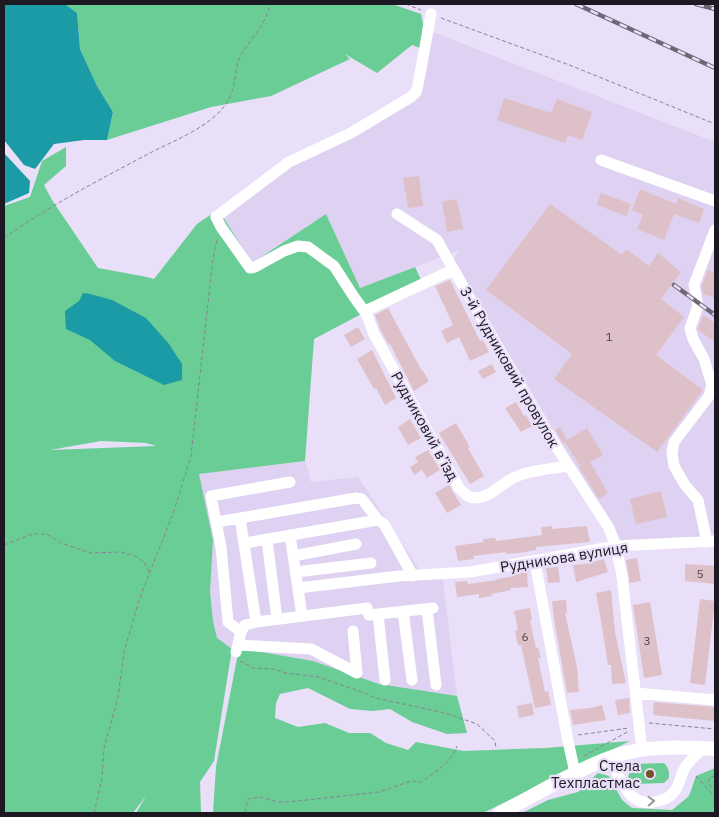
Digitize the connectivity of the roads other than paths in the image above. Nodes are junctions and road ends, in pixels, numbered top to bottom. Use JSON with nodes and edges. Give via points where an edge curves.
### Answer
{"nodes":[{"id":1,"x":431,"y":14,"type":"road end"},
{"id":2,"x":601,"y":160,"type":"dead end"},
{"id":3,"x":715,"y":201,"type":"edge"},
{"id":4,"x":397,"y":214,"type":"dead end"},
{"id":5,"x":715,"y":230,"type":"edge"},
{"id":6,"x":455,"y":272,"type":"junction"},
{"id":7,"x":365,"y":311,"type":"junction"},
{"id":8,"x":568,"y":466,"type":"junction"},
{"id":9,"x":290,"y":482,"type":"dead end"},
{"id":10,"x":240,"y":518,"type":"junction"},
{"id":11,"x":378,"y":520,"type":"junction"},
{"id":12,"x":217,"y":522,"type":"junction"},
{"id":13,"x":290,"y":535,"type":"junction"},
{"id":14,"x":267,"y":540,"type":"junction"},
{"id":15,"x":711,"y":541,"type":"edge"},
{"id":16,"x":245,"y":543,"type":"junction"},
{"id":17,"x":356,"y":544,"type":"dead end"},
{"id":18,"x":616,"y":546,"type":"junction"},
{"id":19,"x":293,"y":556,"type":"junction"},
{"id":20,"x":535,"y":562,"type":"junction"},
{"id":21,"x":371,"y":563,"type":"dead end"},
{"id":22,"x":296,"y":572,"type":"junction"},
{"id":23,"x":413,"y":576,"type":"junction"},
{"id":24,"x":298,"y":588,"type":"junction"},
{"id":25,"x":403,"y":612,"type":"junction"},
{"id":26,"x":378,"y":614,"type":"junction"},
{"id":27,"x":302,"y":616,"type":"junction"},
{"id":28,"x":277,"y":619,"type":"junction"},
{"id":29,"x":256,"y":622,"type":"junction"},
{"id":30,"x":241,"y":632,"type":"junction"},
{"id":31,"x":352,"y":632,"type":"dead end"},
{"id":32,"x":385,"y":680,"type":"dead end"},
{"id":33,"x":412,"y":680,"type":"dead end"},
{"id":34,"x":436,"y":685,"type":"dead end"},
{"id":35,"x":636,"y":693,"type":"junction"},
{"id":36,"x":715,"y":700,"type":"edge"},
{"id":37,"x":709,"y":749,"type":"edge"},
{"id":38,"x":642,"y":750,"type":"junction"},
{"id":39,"x":610,"y":757,"type":"junction"},
{"id":40,"x":575,"y":773,"type":"junction"},
{"id":41,"x":504,"y":812,"type":"edge"}],
"edges":[{"from":1,"to":7,"type":"street","name":"Рудниковий в’їзд","via":[[418,85],[411,97],[351,133],[288,162],[216,218],[250,268],[284,251],[298,246],[308,247],[334,266]]},
{"from":2,"to":3,"type":"street"},
{"from":4,"to":6,"type":"street","via":[[437,240]]},
{"from":5,"to":15,"type":"street","via":[[694,285],[698,306],[690,328],[712,385],[709,396],[674,442],[672,453],[674,466],[698,500]]},
{"from":6,"to":7,"type":"street","name":"3-й Рудниковий провулок"},
{"from":6,"to":8,"type":"street","name":"3-й Рудниковий провулок"},
{"from":7,"to":8,"type":"street","name":"Рудниковий в’їзд","via":[[378,341],[465,494],[478,498],[514,478]]},
{"from":8,"to":18,"type":"street","name":"3-й Рудниковий провулок","via":[[609,528]]},
{"from":9,"to":12,"type":"street","via":[[211,496]]},
{"from":10,"to":11,"type":"street","via":[[356,498],[368,504]]},
{"from":10,"to":12,"type":"street"},
{"from":10,"to":16,"type":"street"},
{"from":11,"to":13,"type":"street"},
{"from":11,"to":23,"type":"street","via":[[384,524]]},
{"from":12,"to":30,"type":"street","via":[[228,622]]},
{"from":13,"to":14,"type":"street"},
{"from":13,"to":19,"type":"street"},
{"from":14,"to":16,"type":"street"},
{"from":14,"to":28,"type":"street"},
{"from":15,"to":18,"type":"street","name":"Рудникова вулиця"},
{"from":16,"to":29,"type":"street"},
{"from":17,"to":19,"type":"street"},
{"from":18,"to":20,"type":"street","name":"Рудникова вулиця"},
{"from":18,"to":35,"type":"street","name":"3-й Рудниковий провулок"},
{"from":19,"to":22,"type":"street"},
{"from":20,"to":23,"type":"street","name":"Рудникова вулиця","via":[[470,572]]},
{"from":20,"to":40,"type":"street"},
{"from":21,"to":22,"type":"street"},
{"from":22,"to":24,"type":"street"},
{"from":23,"to":24,"type":"street","name":"Рудникова вулиця"},
{"from":24,"to":27,"type":"street"},
{"from":25,"to":26,"type":"street"},
{"from":25,"to":33,"type":"street"},
{"from":25,"to":34,"type":"street","via":[[430,609]]},
{"from":26,"to":27,"type":"street","via":[[369,614],[367,608]]},
{"from":26,"to":32,"type":"street"},
{"from":27,"to":28,"type":"street"},
{"from":28,"to":29,"type":"street"},
{"from":29,"to":30,"type":"street","via":[[245,625]]},
{"from":30,"to":31,"type":"street","via":[[236,652],[311,649],[357,673]]},
{"from":35,"to":36,"type":"street"},
{"from":35,"to":38,"type":"street","name":"3-й Рудниковий провулок"},
{"from":37,"to":38,"type":"main road"},
{"from":39,"to":37,"type":"street","one_way":true,"via":[[632,797],[652,803],[673,795],[685,766]]},
{"from":38,"to":39,"type":"main road"},
{"from":39,"to":40,"type":"main road"},
{"from":40,"to":41,"type":"main road"}]}
